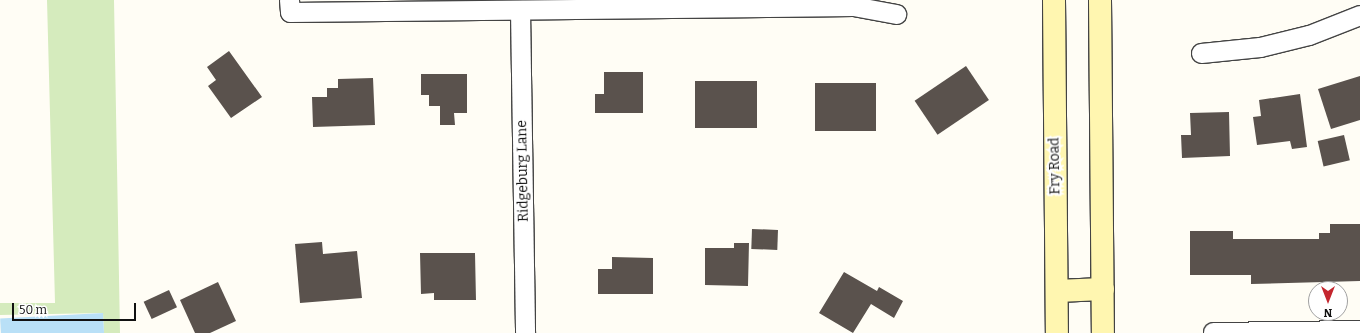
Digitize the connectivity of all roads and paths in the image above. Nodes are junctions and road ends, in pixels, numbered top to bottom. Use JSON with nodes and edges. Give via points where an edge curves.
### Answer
{"nodes":[{"id":1,"x":1054,"y":0,"type":"edge"},
{"id":2,"x":1100,"y":0,"type":"edge"},
{"id":3,"x":289,"y":6,"type":"edge"},
{"id":4,"x":520,"y":10,"type":"junction"},
{"id":5,"x":896,"y":14,"type":"dead end"},
{"id":6,"x":1360,"y":15,"type":"edge"},
{"id":7,"x":1201,"y":53,"type":"dead end"},
{"id":8,"x":1103,"y":289,"type":"junction"},
{"id":9,"x":1057,"y":290,"type":"junction"},
{"id":10,"x":1360,"y":330,"type":"edge"},
{"id":11,"x":1213,"y":332,"type":"edge"},
{"id":12,"x":525,"y":333,"type":"edge"},
{"id":13,"x":1057,"y":333,"type":"edge"},
{"id":14,"x":1103,"y":333,"type":"edge"}],
"edges":[{"from":1,"to":9,"type":"main road","name":"Fry Road"},
{"from":2,"to":8,"type":"main road"},
{"from":3,"to":4,"type":"street"},
{"from":4,"to":5,"type":"street","via":[[853,6]]},
{"from":4,"to":12,"type":"street","name":"Ridgeburg Lane"},
{"from":6,"to":7,"type":"street","via":[[1309,35],[1260,47]]},
{"from":8,"to":9,"type":"main road"},
{"from":8,"to":14,"type":"main road"},
{"from":9,"to":13,"type":"main road","name":"Fry Road"},
{"from":10,"to":11,"type":"street"}]}
